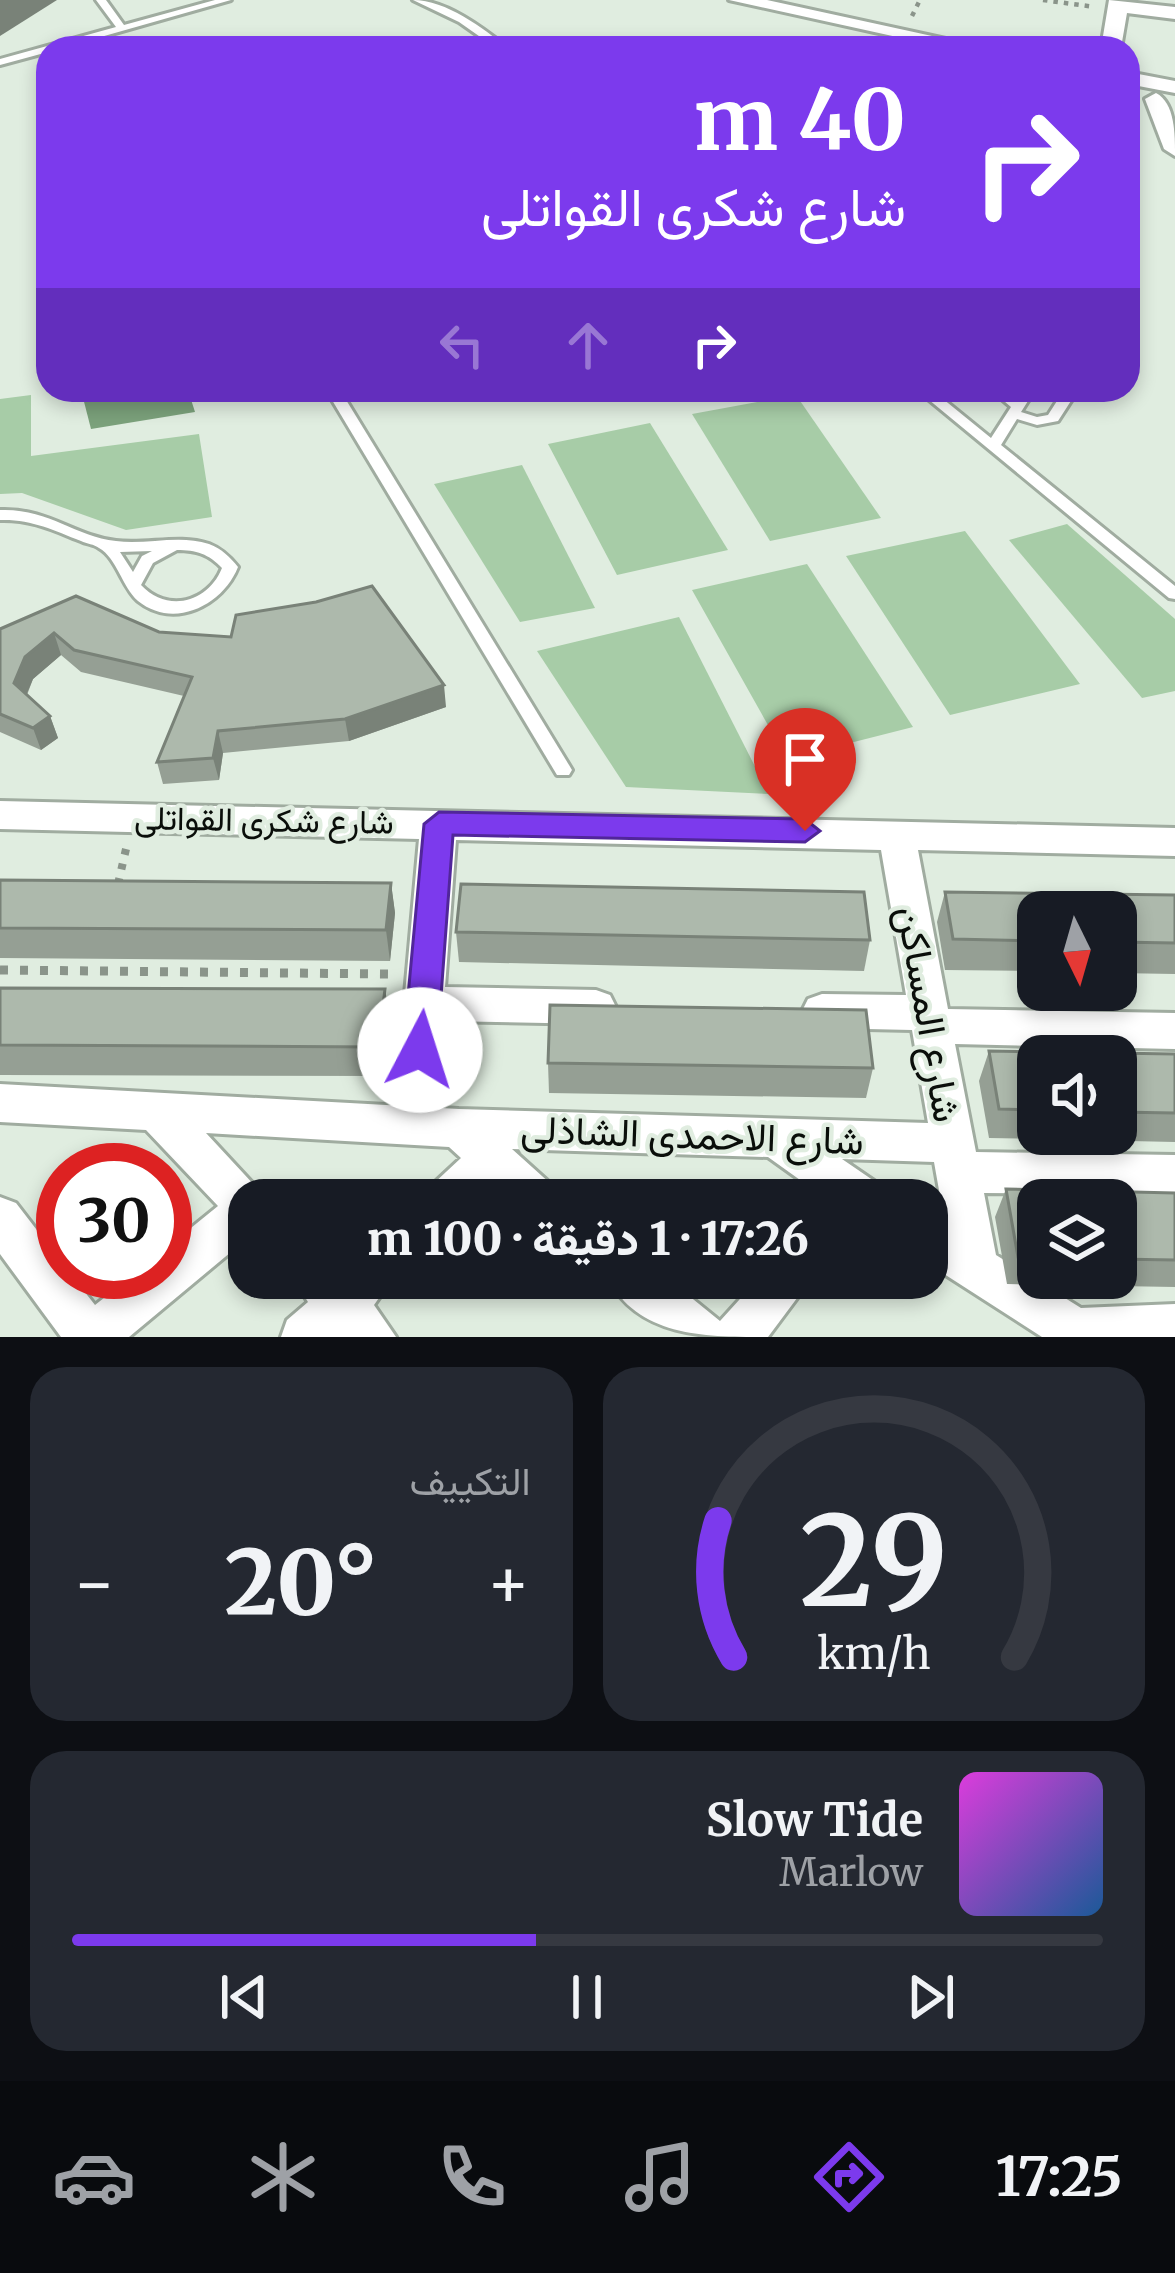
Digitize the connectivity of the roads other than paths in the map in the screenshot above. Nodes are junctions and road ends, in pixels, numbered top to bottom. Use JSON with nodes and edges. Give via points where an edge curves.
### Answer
{"nodes":[{"id":1,"x":101,"y":0,"type":"edge"},
{"id":2,"x":226,"y":0,"type":"edge"},
{"id":3,"x":418,"y":0,"type":"edge"},
{"id":4,"x":739,"y":0,"type":"edge"},
{"id":5,"x":1118,"y":5,"type":"edge"},
{"id":6,"x":1175,"y":13,"type":"edge"},
{"id":7,"x":119,"y":25,"type":"junction"},
{"id":8,"x":84,"y":36,"type":"edge"},
{"id":9,"x":485,"y":36,"type":"edge"},
{"id":10,"x":918,"y":36,"type":"edge"},
{"id":11,"x":1113,"y":36,"type":"edge"},
{"id":12,"x":36,"y":51,"type":"edge"},
{"id":13,"x":0,"y":62,"type":"edge"},
{"id":14,"x":1165,"y":93,"type":"edge"},
{"id":15,"x":1173,"y":140,"type":"edge"},
{"id":16,"x":340,"y":402,"type":"edge"},
{"id":17,"x":939,"y":402,"type":"edge"},
{"id":18,"x":1009,"y":402,"type":"edge"},
{"id":19,"x":1021,"y":402,"type":"edge"},
{"id":20,"x":1063,"y":402,"type":"edge"},
{"id":21,"x":1016,"y":410,"type":"junction"},
{"id":22,"x":993,"y":446,"type":"junction"},
{"id":23,"x":0,"y":515,"type":"edge"},
{"id":24,"x":107,"y":545,"type":"junction"},
{"id":25,"x":177,"y":546,"type":"junction"},
{"id":26,"x":135,"y":582,"type":"junction"},
{"id":27,"x":1175,"y":594,"type":"edge"},
{"id":28,"x":563,"y":770,"type":"dead end"},
{"id":29,"x":0,"y":814,"type":"edge"},
{"id":30,"x":439,"y":824,"type":"junction"},
{"id":31,"x":896,"y":832,"type":"junction"},
{"id":32,"x":1175,"y":842,"type":"edge"},
{"id":33,"x":425,"y":989,"type":"junction"},
{"id":34,"x":631,"y":1008,"type":"edge"},
{"id":35,"x":792,"y":1011,"type":"edge"},
{"id":36,"x":930,"y":1020,"type":"junction"},
{"id":37,"x":1175,"y":1031,"type":"edge"},
{"id":38,"x":420,"y":1050,"type":"dead end"},
{"id":39,"x":0,"y":1103,"type":"edge"},
{"id":40,"x":160,"y":1115,"type":"junction"},
{"id":41,"x":776,"y":1138,"type":"junction"},
{"id":42,"x":473,"y":1144,"type":"junction"},
{"id":43,"x":955,"y":1157,"type":"junction"},
{"id":44,"x":1175,"y":1175,"type":"edge"},
{"id":45,"x":457,"y":1179,"type":"edge"},
{"id":46,"x":512,"y":1179,"type":"edge"},
{"id":47,"x":832,"y":1179,"type":"edge"},
{"id":48,"x":228,"y":1187,"type":"edge"},
{"id":49,"x":228,"y":1226,"type":"edge"},
{"id":50,"x":3,"y":1230,"type":"edge"},
{"id":51,"x":948,"y":1250,"type":"edge"},
{"id":52,"x":975,"y":1266,"type":"junction"},
{"id":53,"x":657,"y":1299,"type":"edge"},
{"id":54,"x":770,"y":1299,"type":"edge"},
{"id":55,"x":350,"y":1300,"type":"edge"},
{"id":56,"x":1175,"y":1328,"type":"edge"},
{"id":57,"x":1068,"y":1334,"type":"edge"},
{"id":58,"x":92,"y":1337,"type":"edge"},
{"id":59,"x":304,"y":1337,"type":"edge"},
{"id":60,"x":703,"y":1337,"type":"edge"},
{"id":61,"x":737,"y":1337,"type":"edge"}],
"edges":[{"from":1,"to":7,"type":"lane"},
{"from":2,"to":7,"type":"lane"},
{"from":3,"to":9,"type":"lane"},
{"from":4,"to":10,"type":"street"},
{"from":5,"to":6,"type":"street"},
{"from":5,"to":11,"type":"street"},
{"from":7,"to":8,"type":"lane"},
{"from":12,"to":13,"type":"lane"},
{"from":14,"to":15,"type":"street"},
{"from":16,"to":28,"type":"lane"},
{"from":17,"to":22,"type":"lane"},
{"from":18,"to":21,"type":"lane"},
{"from":19,"to":21,"type":"lane"},
{"from":20,"to":21,"type":"lane","via":[[1053,418],[1036,421]]},
{"from":21,"to":22,"type":"lane"},
{"from":22,"to":27,"type":"lane"},
{"from":23,"to":24,"type":"lane","via":[[50,520]]},
{"from":24,"to":25,"type":"lane"},
{"from":24,"to":26,"type":"lane"},
{"from":25,"to":26,"type":"lane","via":[[147,560]]},
{"from":25,"to":26,"type":"lane","via":[[221,553],[230,567],[226,584],[210,598],[161,606],[142,597]]},
{"from":29,"to":30,"type":"street","name":"شارع شكرى القواتلى"},
{"from":30,"to":31,"type":"street","name":"شارع شكرى القواتلى"},
{"from":30,"to":33,"type":"street"},
{"from":31,"to":32,"type":"street","name":"شارع شكرى القواتلى"},
{"from":31,"to":36,"type":"street","name":"شارع المساكن"},
{"from":33,"to":34,"type":"street"},
{"from":33,"to":38,"type":"street"},
{"from":35,"to":36,"type":"street"},
{"from":36,"to":37,"type":"street"},
{"from":36,"to":43,"type":"street","name":"شارع المساكن"},
{"from":39,"to":40,"type":"street","name":"شارع الاحمدى الشاذلى"},
{"from":40,"to":42,"type":"street","name":"شارع الاحمدى الشاذلى"},
{"from":40,"to":48,"type":"street"},
{"from":41,"to":42,"type":"street","name":"شارع الاحمدى الشاذلى"},
{"from":41,"to":43,"type":"street","name":"شارع الاحمدى الشاذلى"},
{"from":41,"to":47,"type":"street"},
{"from":42,"to":45,"type":"street"},
{"from":42,"to":46,"type":"street"},
{"from":43,"to":44,"type":"street","name":"شارع الاحمدى الشاذلى"},
{"from":43,"to":52,"type":"street","name":"شارع المساكن"},
{"from":49,"to":58,"type":"street"},
{"from":50,"to":58,"type":"street"},
{"from":51,"to":52,"type":"street"},
{"from":52,"to":57,"type":"street"},
{"from":53,"to":60,"type":"street"},
{"from":54,"to":61,"type":"street"},
{"from":55,"to":59,"type":"street"},
{"from":56,"to":57,"type":"street"}]}
